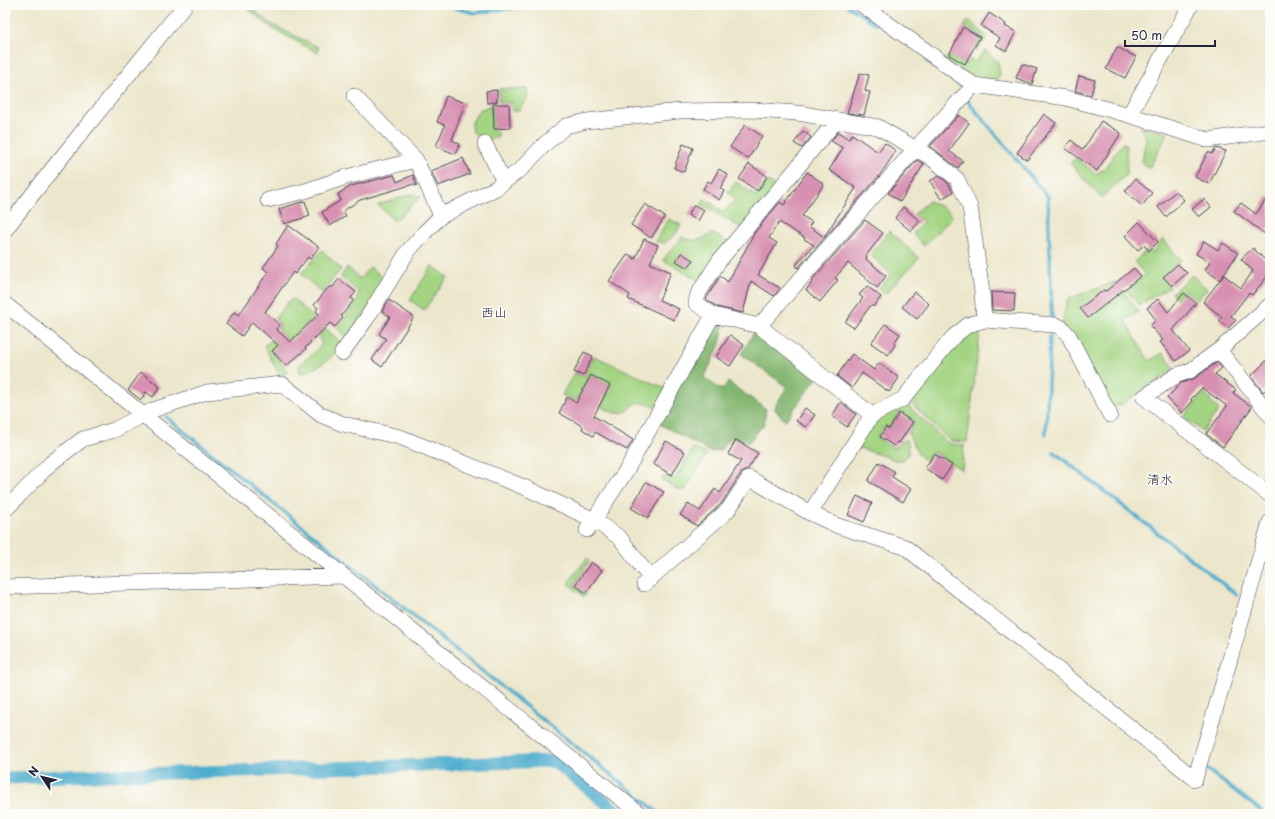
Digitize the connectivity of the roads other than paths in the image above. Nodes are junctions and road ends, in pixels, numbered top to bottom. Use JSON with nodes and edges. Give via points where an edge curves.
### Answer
{"nodes":[{"id":1,"x":185,"y":5,"type":"edge"},
{"id":2,"x":862,"y":5,"type":"edge"},
{"id":3,"x":1191,"y":5,"type":"edge"},
{"id":4,"x":974,"y":85,"type":"junction"},
{"id":5,"x":354,"y":96,"type":"dead end"},
{"id":6,"x":1129,"y":115,"type":"junction"},
{"id":7,"x":837,"y":120,"type":"junction"},
{"id":8,"x":1270,"y":131,"type":"edge"},
{"id":9,"x":485,"y":144,"type":"dead end"},
{"id":10,"x":916,"y":148,"type":"junction"},
{"id":11,"x":416,"y":160,"type":"junction"},
{"id":12,"x":504,"y":182,"type":"junction"},
{"id":13,"x":268,"y":200,"type":"dead end"},
{"id":14,"x":441,"y":216,"type":"junction"},
{"id":15,"x":5,"y":230,"type":"edge"},
{"id":16,"x":5,"y":304,"type":"edge"},
{"id":17,"x":1270,"y":305,"type":"edge"},
{"id":18,"x":713,"y":315,"type":"junction"},
{"id":19,"x":984,"y":320,"type":"junction"},
{"id":20,"x":759,"y":326,"type":"junction"},
{"id":21,"x":1219,"y":350,"type":"junction"},
{"id":22,"x":342,"y":353,"type":"dead end"},
{"id":23,"x":1270,"y":414,"type":"edge"},
{"id":24,"x":144,"y":415,"type":"junction"},
{"id":25,"x":872,"y":415,"type":"junction"},
{"id":26,"x":1110,"y":415,"type":"dead end"},
{"id":27,"x":1270,"y":494,"type":"edge"},
{"id":28,"x":5,"y":510,"type":"edge"},
{"id":29,"x":810,"y":513,"type":"junction"},
{"id":30,"x":1270,"y":522,"type":"edge"},
{"id":31,"x":590,"y":525,"type":"junction"},
{"id":32,"x":343,"y":576,"type":"junction"},
{"id":33,"x":5,"y":586,"type":"edge"},
{"id":34,"x":640,"y":814,"type":"edge"}],
"edges":[{"from":1,"to":15,"type":"street"},
{"from":2,"to":4,"type":"street"},
{"from":3,"to":6,"type":"street"},
{"from":4,"to":6,"type":"street","via":[[1066,98]]},
{"from":4,"to":10,"type":"street"},
{"from":5,"to":11,"type":"street"},
{"from":6,"to":8,"type":"street","via":[[1208,140]]},
{"from":7,"to":10,"type":"street","via":[[878,127]]},
{"from":7,"to":12,"type":"street","via":[[752,110],[680,111],[587,121],[566,126]]},
{"from":7,"to":18,"type":"street","via":[[719,261],[702,287],[696,303]]},
{"from":9,"to":12,"type":"street"},
{"from":10,"to":19,"type":"street","via":[[957,179],[970,208]]},
{"from":10,"to":20,"type":"street"},
{"from":11,"to":13,"type":"street"},
{"from":11,"to":14,"type":"street"},
{"from":12,"to":14,"type":"street"},
{"from":14,"to":22,"type":"street","via":[[408,252]]},
{"from":16,"to":24,"type":"street"},
{"from":17,"to":21,"type":"street"},
{"from":18,"to":20,"type":"street"},
{"from":18,"to":31,"type":"street","via":[[626,471]]},
{"from":19,"to":25,"type":"street","via":[[968,325],[952,337],[903,399]]},
{"from":19,"to":26,"type":"street","via":[[1056,325],[1062,328],[1069,336]]},
{"from":20,"to":25,"type":"street"},
{"from":21,"to":23,"type":"street"},
{"from":21,"to":27,"type":"street","via":[[1190,371],[1178,375],[1144,397]]},
{"from":24,"to":28,"type":"street","via":[[114,430],[83,439],[51,463]]},
{"from":24,"to":31,"type":"street","via":[[207,392],[282,384],[321,415],[343,424],[400,437],[526,488]]},
{"from":24,"to":32,"type":"street"},
{"from":25,"to":29,"type":"street"},
{"from":29,"to":30,"type":"street","via":[[838,526],[905,547],[1195,779]]},
{"from":29,"to":31,"type":"street","via":[[749,478],[728,510],[648,582],[620,538]]},
{"from":32,"to":33,"type":"street"},
{"from":32,"to":34,"type":"street"}]}
